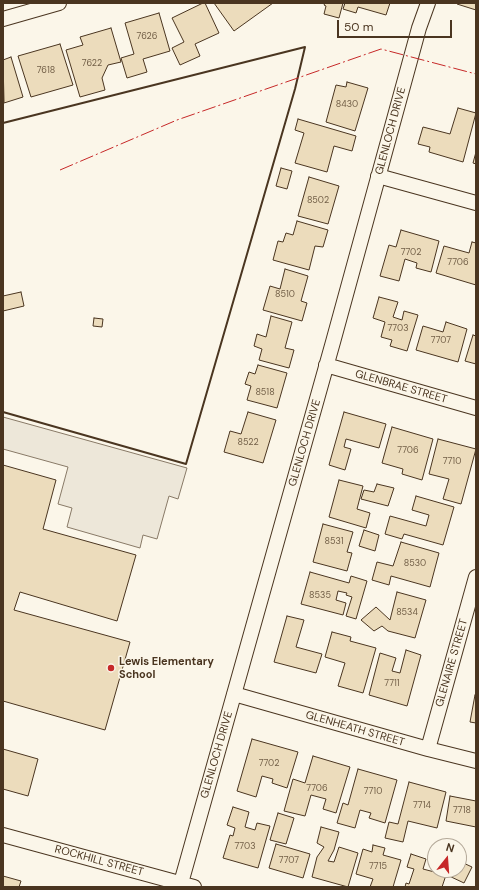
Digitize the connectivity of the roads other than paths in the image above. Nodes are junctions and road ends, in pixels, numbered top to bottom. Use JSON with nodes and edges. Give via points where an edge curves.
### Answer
{"nodes":[{"id":1,"x":59,"y":3,"type":"edge"},
{"id":2,"x":428,"y":3,"type":"edge"},
{"id":3,"x":3,"y":19,"type":"edge"},
{"id":4,"x":378,"y":176,"type":"junction"},
{"id":5,"x":476,"y":203,"type":"edge"},
{"id":6,"x":326,"y":366,"type":"junction"},
{"id":7,"x":476,"y":408,"type":"edge"},
{"id":8,"x":476,"y":577,"type":"edge"},
{"id":9,"x":234,"y":694,"type":"junction"},
{"id":10,"x":428,"y":750,"type":"junction"},
{"id":11,"x":476,"y":761,"type":"edge"},
{"id":12,"x":3,"y":835,"type":"edge"},
{"id":13,"x":188,"y":885,"type":"edge"}],
"edges":[{"from":1,"to":3,"type":"street"},
{"from":2,"to":4,"type":"street","name":"GLENLOCH DRIVE"},
{"from":4,"to":5,"type":"street"},
{"from":4,"to":6,"type":"street","name":"GLENLOCH DRIVE"},
{"from":6,"to":7,"type":"street","name":"GLENBRAE STREET"},
{"from":6,"to":9,"type":"street","name":"GLENLOCH DRIVE"},
{"from":8,"to":10,"type":"street","name":"GLENAIRE STREET"},
{"from":9,"to":10,"type":"street","name":"GLENHEATH STREET"},
{"from":9,"to":13,"type":"street","name":"GLENLOCH DRIVE"},
{"from":10,"to":11,"type":"street","name":"GLENHEATH STREET"},
{"from":12,"to":13,"type":"street","name":"ROCKHILL STREET"}]}
